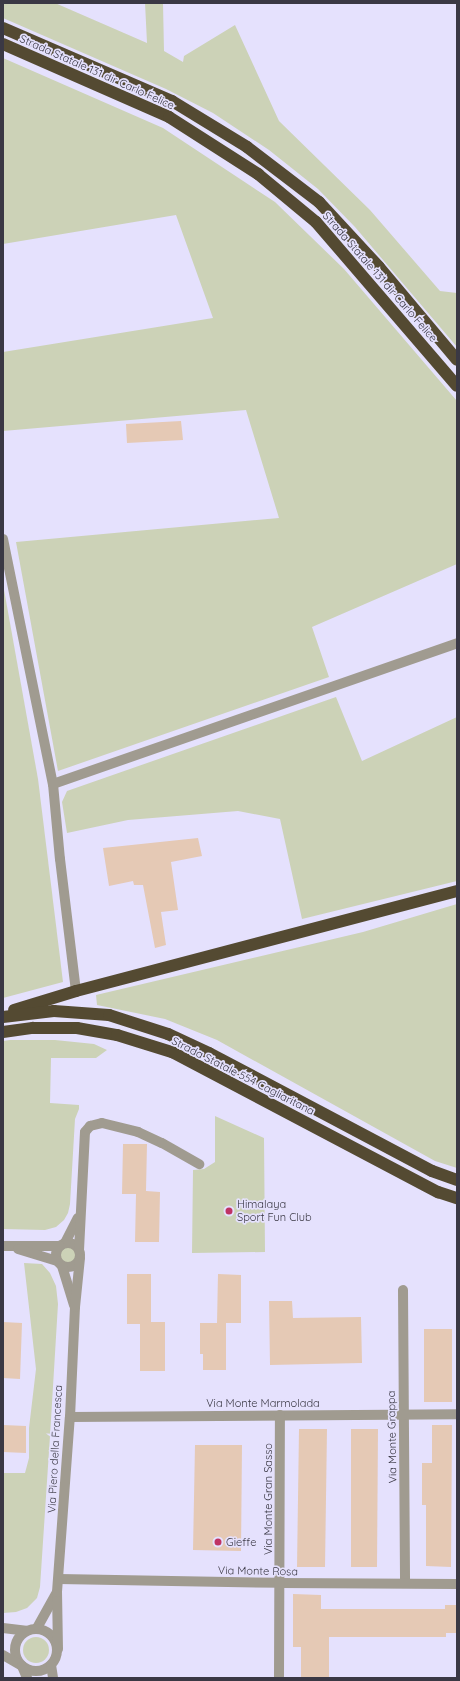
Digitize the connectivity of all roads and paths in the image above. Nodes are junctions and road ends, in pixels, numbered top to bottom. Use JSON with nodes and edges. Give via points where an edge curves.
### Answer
{"nodes":[{"id":1,"x":3,"y":28,"type":"edge"},
{"id":2,"x":3,"y":44,"type":"edge"},
{"id":3,"x":457,"y":360,"type":"edge"},
{"id":4,"x":457,"y":386,"type":"edge"},
{"id":5,"x":3,"y":538,"type":"edge"},
{"id":6,"x":457,"y":643,"type":"edge"},
{"id":7,"x":53,"y":784,"type":"junction"},
{"id":8,"x":457,"y":891,"type":"edge"},
{"id":9,"x":76,"y":991,"type":"junction"},
{"id":10,"x":3,"y":1013,"type":"edge"},
{"id":11,"x":3,"y":1017,"type":"edge"},
{"id":12,"x":3,"y":1032,"type":"edge"},
{"id":13,"x":199,"y":1164,"type":"dead end"},
{"id":14,"x":457,"y":1180,"type":"edge"},
{"id":15,"x":438,"y":1192,"type":"junction"},
{"id":16,"x":457,"y":1198,"type":"edge"},
{"id":17,"x":457,"y":1202,"type":"edge"},
{"id":18,"x":80,"y":1214,"type":"junction"},
{"id":19,"x":62,"y":1244,"type":"junction"},
{"id":20,"x":7,"y":1246,"type":"edge"},
{"id":21,"x":80,"y":1254,"type":"junction"},
{"id":22,"x":59,"y":1263,"type":"junction"},
{"id":23,"x":403,"y":1290,"type":"dead end"},
{"id":24,"x":75,"y":1307,"type":"junction"},
{"id":25,"x":404,"y":1414,"type":"junction"},
{"id":26,"x":457,"y":1414,"type":"edge"},
{"id":27,"x":280,"y":1415,"type":"junction"},
{"id":28,"x":70,"y":1417,"type":"junction"},
{"id":29,"x":59,"y":1579,"type":"junction"},
{"id":30,"x":280,"y":1583,"type":"junction"},
{"id":31,"x":405,"y":1583,"type":"junction"},
{"id":32,"x":457,"y":1584,"type":"edge"},
{"id":33,"x":57,"y":1592,"type":"junction"},
{"id":34,"x":3,"y":1628,"type":"edge"},
{"id":35,"x":37,"y":1628,"type":"junction"},
{"id":36,"x":26,"y":1631,"type":"junction"},
{"id":37,"x":58,"y":1649,"type":"junction"},
{"id":38,"x":3,"y":1656,"type":"edge"},
{"id":39,"x":51,"y":1665,"type":"junction"},
{"id":40,"x":22,"y":1666,"type":"junction"},
{"id":41,"x":27,"y":1678,"type":"edge"},
{"id":42,"x":53,"y":1678,"type":"edge"},
{"id":43,"x":279,"y":1678,"type":"edge"}],
"edges":[{"from":1,"to":3,"type":"highway","name":"Strada Statale 131 dir Carlo Felice","via":[[172,101],[247,147],[319,202],[379,267]]},
{"from":2,"to":4,"type":"highway","name":"Strada Statale 131 dir Carlo Felice","via":[[169,117],[258,174],[316,222]]},
{"from":5,"to":7,"type":"street"},
{"from":6,"to":7,"type":"street"},
{"from":7,"to":9,"type":"street"},
{"from":8,"to":9,"type":"highway"},
{"from":9,"to":10,"type":"highway"},
{"from":11,"to":14,"type":"highway","name":"Strada Statale 554 Cagliaritana","via":[[54,1011],[109,1015],[168,1034],[216,1056],[432,1171]]},
{"from":12,"to":15,"type":"highway","name":"Strada Statale 554 Cagliaritana","via":[[32,1028],[77,1028],[118,1035],[172,1052]]},
{"from":13,"to":18,"type":"street","name":"Via Piero della Francesca","via":[[138,1132],[102,1122],[90,1126],[85,1132]]},
{"from":15,"to":16,"type":"highway","name":"Strada Statale 554 Cagliaritana"},
{"from":15,"to":17,"type":"highway"},
{"from":18,"to":19,"type":"street","name":"Via Piero della Francesca"},
{"from":18,"to":21,"type":"street","name":"Via Piero della Francesca"},
{"from":19,"to":20,"type":"street"},
{"from":19,"to":21,"type":"street","via":[[73,1244]]},
{"from":19,"to":22,"type":"street","name":"Via Piero della Francesca","via":[[56,1254]]},
{"from":20,"to":22,"type":"street"},
{"from":21,"to":22,"type":"street","via":[[73,1266]]},
{"from":21,"to":24,"type":"street","name":"Via Piero della Francesca"},
{"from":22,"to":24,"type":"street","name":"Via Piero della Francesca"},
{"from":23,"to":25,"type":"street","name":"Via Monte Grappa"},
{"from":24,"to":28,"type":"street","name":"Via Piero della Francesca"},
{"from":25,"to":26,"type":"street","name":"Via Monte Marmolada"},
{"from":25,"to":27,"type":"street","name":"Via Monte Marmolada"},
{"from":25,"to":31,"type":"street","name":"Via Monte Grappa"},
{"from":27,"to":28,"type":"street","name":"Via Monte Marmolada"},
{"from":27,"to":30,"type":"street","name":"Via Monte Gran Sasso"},
{"from":28,"to":29,"type":"street","name":"Via Piero della Francesca"},
{"from":29,"to":30,"type":"street","name":"Via Monte Rosa"},
{"from":29,"to":33,"type":"street","name":"Via Piero della Francesca"},
{"from":30,"to":31,"type":"street","name":"Via Monte Rosa"},
{"from":30,"to":43,"type":"street","name":"Via Monte Gran Sasso"},
{"from":31,"to":32,"type":"street","name":"Via Monte Rosa"},
{"from":33,"to":35,"type":"street","name":"Via Piero della Francesca"},
{"from":33,"to":37,"type":"street","name":"Via Piero della Francesca"},
{"from":34,"to":36,"type":"street"},
{"from":35,"to":36,"type":"street"},
{"from":35,"to":37,"type":"street","via":[[53,1637]]},
{"from":36,"to":40,"type":"street","via":[[15,1646],[17,1658]]},
{"from":37,"to":39,"type":"street","name":"Via Piero della Francesca"},
{"from":38,"to":40,"type":"street"},
{"from":39,"to":40,"type":"street","via":[[39,1671]]},
{"from":39,"to":42,"type":"street"},
{"from":40,"to":41,"type":"street"}]}
